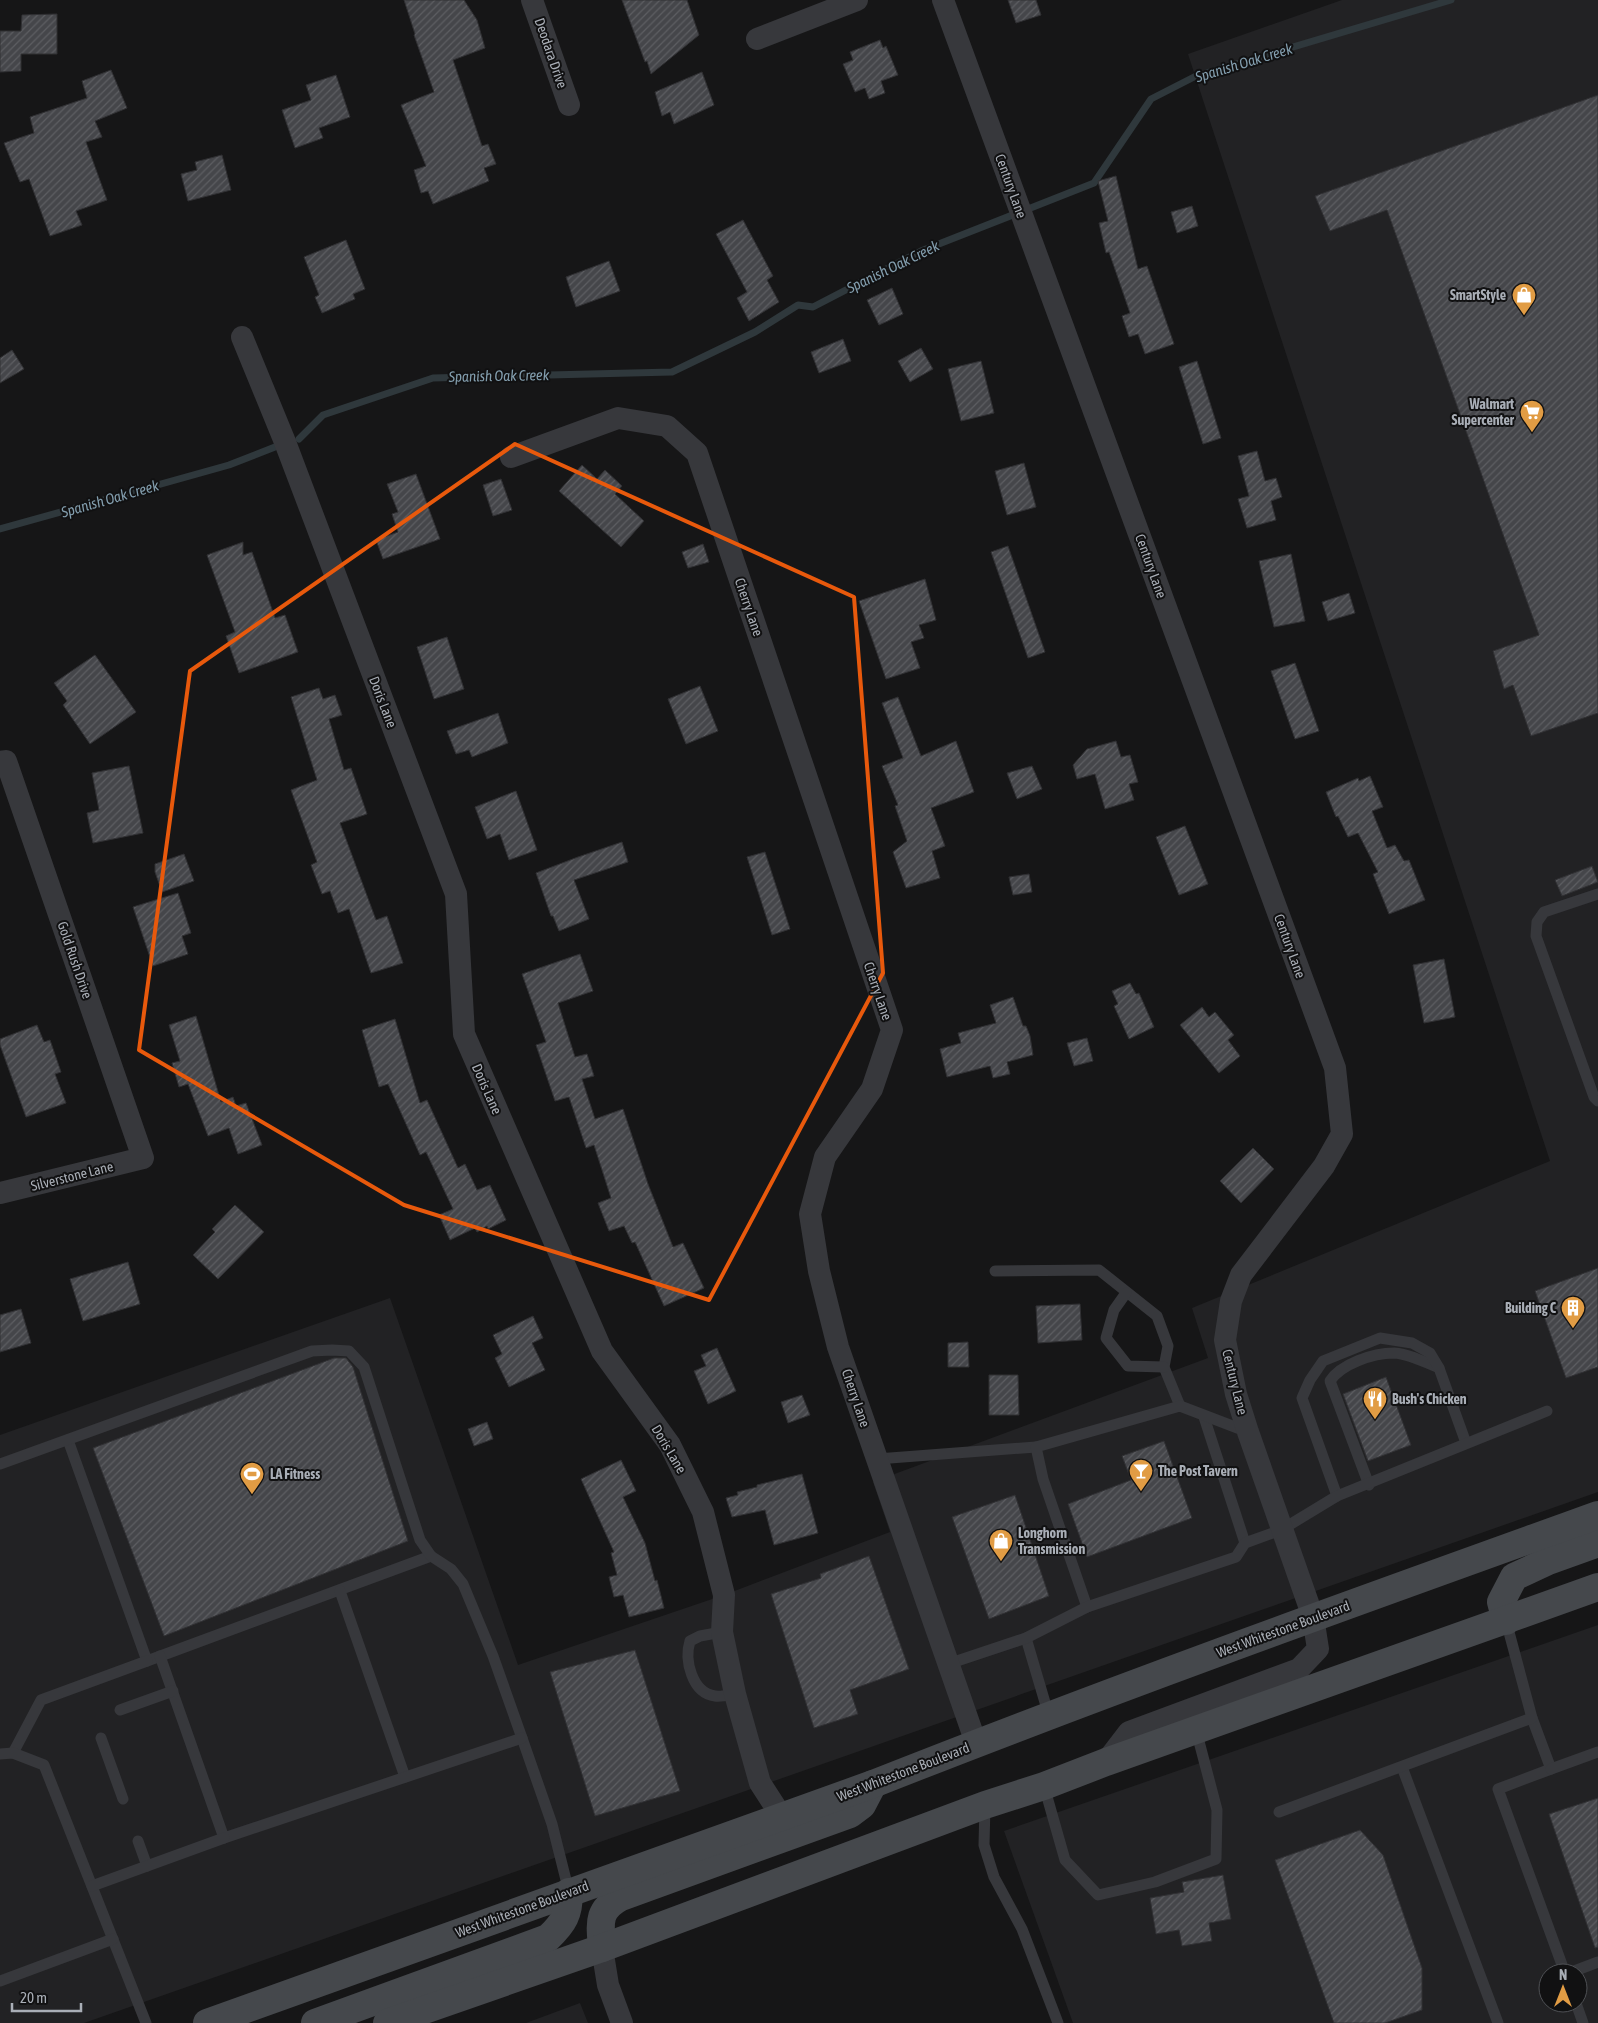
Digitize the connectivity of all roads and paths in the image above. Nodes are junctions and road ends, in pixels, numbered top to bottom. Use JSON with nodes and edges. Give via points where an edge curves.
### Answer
{"nodes":[{"id":1,"x":532,"y":0,"type":"edge"},
{"id":2,"x":857,"y":0,"type":"edge"},
{"id":3,"x":943,"y":0,"type":"edge"},
{"id":4,"x":757,"y":39,"type":"dead end"},
{"id":5,"x":569,"y":105,"type":"dead end"},
{"id":6,"x":242,"y":337,"type":"dead end"},
{"id":7,"x":511,"y":457,"type":"dead end"},
{"id":8,"x":3,"y":762,"type":"edge"},
{"id":9,"x":1598,"y":894,"type":"edge"},
{"id":10,"x":1598,"y":1101,"type":"edge"},
{"id":11,"x":143,"y":1158,"type":"joint"},
{"id":12,"x":0,"y":1193,"type":"edge"},
{"id":13,"x":995,"y":1271,"type":"dead end"},
{"id":14,"x":1126,"y":1293,"type":"junction"},
{"id":15,"x":1164,"y":1367,"type":"junction"},
{"id":16,"x":1439,"y":1368,"type":"junction"},
{"id":17,"x":1180,"y":1406,"type":"junction"},
{"id":18,"x":1547,"y":1411,"type":"dead end"},
{"id":19,"x":1204,"y":1417,"type":"junction"},
{"id":20,"x":1248,"y":1432,"type":"junction"},
{"id":21,"x":68,"y":1440,"type":"junction"},
{"id":22,"x":1466,"y":1443,"type":"junction"},
{"id":23,"x":1036,"y":1447,"type":"junction"},
{"id":24,"x":877,"y":1459,"type":"junction"},
{"id":25,"x":0,"y":1464,"type":"edge"},
{"id":26,"x":1369,"y":1485,"type":"junction"},
{"id":27,"x":1337,"y":1496,"type":"junction"},
{"id":28,"x":1598,"y":1515,"type":"edge"},
{"id":29,"x":1282,"y":1530,"type":"junction"},
{"id":30,"x":1245,"y":1543,"type":"junction"},
{"id":31,"x":1598,"y":1543,"type":"edge"},
{"id":32,"x":431,"y":1556,"type":"junction"},
{"id":33,"x":1598,"y":1587,"type":"edge"},
{"id":34,"x":340,"y":1591,"type":"junction"},
{"id":35,"x":1086,"y":1607,"type":"junction"},
{"id":36,"x":1314,"y":1617,"type":"junction"},
{"id":37,"x":1506,"y":1621,"type":"junction"},
{"id":38,"x":722,"y":1632,"type":"junction"},
{"id":39,"x":1026,"y":1638,"type":"junction"},
{"id":40,"x":160,"y":1656,"type":"junction"},
{"id":41,"x":147,"y":1660,"type":"junction"},
{"id":42,"x":948,"y":1664,"type":"junction"},
{"id":43,"x":173,"y":1691,"type":"junction"},
{"id":44,"x":735,"y":1694,"type":"junction"},
{"id":45,"x":120,"y":1710,"type":"dead end"},
{"id":46,"x":1050,"y":1716,"type":"junction"},
{"id":47,"x":1532,"y":1718,"type":"junction"},
{"id":48,"x":1196,"y":1730,"type":"junction"},
{"id":49,"x":101,"y":1738,"type":"dead end"},
{"id":50,"x":522,"y":1738,"type":"junction"},
{"id":51,"x":976,"y":1743,"type":"junction"},
{"id":52,"x":13,"y":1752,"type":"junction"},
{"id":53,"x":1598,"y":1752,"type":"edge"},
{"id":54,"x":0,"y":1754,"type":"edge"},
{"id":55,"x":1106,"y":1762,"type":"junction"},
{"id":56,"x":1402,"y":1767,"type":"junction"},
{"id":57,"x":1551,"y":1769,"type":"junction"},
{"id":58,"x":405,"y":1777,"type":"junction"},
{"id":59,"x":873,"y":1784,"type":"junction"},
{"id":60,"x":1044,"y":1786,"type":"junction"},
{"id":61,"x":123,"y":1800,"type":"dead end"},
{"id":62,"x":985,"y":1805,"type":"junction"},
{"id":63,"x":1280,"y":1812,"type":"dead end"},
{"id":64,"x":782,"y":1817,"type":"junction"},
{"id":65,"x":224,"y":1838,"type":"junction"},
{"id":66,"x":138,"y":1841,"type":"dead end"},
{"id":67,"x":147,"y":1866,"type":"junction"},
{"id":68,"x":92,"y":1886,"type":"junction"},
{"id":69,"x":569,"y":1892,"type":"junction"},
{"id":70,"x":113,"y":1939,"type":"junction"},
{"id":71,"x":602,"y":1948,"type":"junction"},
{"id":72,"x":1563,"y":1963,"type":"edge"},
{"id":73,"x":0,"y":1981,"type":"edge"},
{"id":74,"x":146,"y":2023,"type":"edge"},
{"id":75,"x":207,"y":2023,"type":"edge"},
{"id":76,"x":315,"y":2023,"type":"edge"},
{"id":77,"x":387,"y":2023,"type":"edge"},
{"id":78,"x":622,"y":2023,"type":"edge"},
{"id":79,"x":1058,"y":2023,"type":"edge"},
{"id":80,"x":1498,"y":2023,"type":"edge"}],
"edges":[{"from":1,"to":5,"type":"street","name":"Deodara Drive"},
{"from":2,"to":4,"type":"street"},
{"from":3,"to":20,"type":"street","name":"Century Lane","via":[[1335,1068],[1342,1134],[1324,1166],[1241,1275],[1231,1302],[1225,1340]]},
{"from":6,"to":38,"type":"street","name":"Doris Lane","via":[[456,894],[464,1034],[602,1351],[670,1445],[703,1512],[724,1594]]},
{"from":7,"to":24,"type":"street","name":"Cherry Lane","via":[[618,418],[667,426],[697,453],[892,1030],[872,1089],[825,1157],[810,1214],[819,1271],[838,1347]]},
{"from":8,"to":11,"type":"street","name":"Gold Rush Drive"},
{"from":9,"to":10,"type":"lane","via":[[1544,912],[1537,922],[1536,936]]},
{"from":11,"to":12,"type":"street","name":"Silverstone Lane"},
{"from":13,"to":14,"type":"lane","via":[[1099,1270]]},
{"from":14,"to":15,"type":"lane","via":[[1157,1316],[1168,1346]]},
{"from":14,"to":15,"type":"lane","via":[[1114,1310],[1106,1338],[1128,1366]]},
{"from":15,"to":17,"type":"lane"},
{"from":16,"to":22,"type":"lane"},
{"from":16,"to":26,"type":"lane","via":[[1394,1353],[1355,1363],[1336,1372],[1330,1381]]},
{"from":16,"to":27,"type":"lane","via":[[1430,1353],[1412,1343],[1380,1338],[1323,1361],[1302,1398]]},
{"from":17,"to":19,"type":"lane"},
{"from":17,"to":23,"type":"lane"},
{"from":18,"to":22,"type":"lane"},
{"from":19,"to":20,"type":"lane"},
{"from":19,"to":30,"type":"lane"},
{"from":20,"to":29,"type":"street","name":"Century Lane"},
{"from":21,"to":25,"type":"lane"},
{"from":21,"to":32,"type":"lane","via":[[312,1352],[349,1351],[364,1367],[420,1540]]},
{"from":21,"to":41,"type":"lane"},
{"from":22,"to":26,"type":"lane"},
{"from":23,"to":24,"type":"lane"},
{"from":23,"to":35,"type":"lane","via":[[1043,1478]]},
{"from":24,"to":42,"type":"street","name":"Cherry Lane"},
{"from":26,"to":27,"type":"lane"},
{"from":27,"to":29,"type":"lane"},
{"from":28,"to":36,"type":"main road","name":"West Whitestone Boulevard"},
{"from":29,"to":30,"type":"lane"},
{"from":29,"to":36,"type":"street","name":"Century Lane"},
{"from":30,"to":35,"type":"lane","via":[[1236,1557]]},
{"from":31,"to":37,"type":"main road","via":[[1514,1577],[1501,1602]]},
{"from":32,"to":34,"type":"lane"},
{"from":32,"to":50,"type":"lane","via":[[451,1569],[464,1584]]},
{"from":33,"to":37,"type":"main road"},
{"from":34,"to":40,"type":"lane"},
{"from":34,"to":58,"type":"lane"},
{"from":35,"to":39,"type":"lane"},
{"from":36,"to":46,"type":"main road","name":"West Whitestone Boulevard"},
{"from":36,"to":55,"type":"street","name":"Century Lane","via":[[1318,1650],[1299,1669],[1129,1732]]},
{"from":37,"to":47,"type":"lane"},
{"from":37,"to":48,"type":"main road"},
{"from":38,"to":44,"type":"street","name":"Doris Lane"},
{"from":38,"to":44,"type":"lane","via":[[695,1639],[687,1651],[693,1678],[703,1692],[716,1696]]},
{"from":39,"to":42,"type":"lane"},
{"from":39,"to":46,"type":"lane"},
{"from":40,"to":41,"type":"lane"},
{"from":40,"to":43,"type":"lane"},
{"from":41,"to":52,"type":"lane","via":[[41,1700]]},
{"from":42,"to":51,"type":"street","name":"Cherry Lane"},
{"from":43,"to":45,"type":"lane"},
{"from":43,"to":65,"type":"lane"},
{"from":44,"to":64,"type":"street","name":"Doris Lane","via":[[760,1783]]},
{"from":46,"to":51,"type":"main road","name":"West Whitestone Boulevard"},
{"from":47,"to":56,"type":"lane"},
{"from":47,"to":57,"type":"lane"},
{"from":48,"to":55,"type":"main road"},
{"from":48,"to":60,"type":"lane","via":[[1217,1810],[1216,1859],[1155,1882],[1098,1895],[1065,1860]]},
{"from":49,"to":61,"type":"lane"},
{"from":50,"to":58,"type":"lane"},
{"from":50,"to":69,"type":"lane","via":[[552,1824]]},
{"from":51,"to":59,"type":"main road","name":"West Whitestone Boulevard"},
{"from":52,"to":54,"type":"lane"},
{"from":52,"to":68,"type":"lane","via":[[44,1765]]},
{"from":53,"to":57,"type":"lane"},
{"from":55,"to":60,"type":"main road"},
{"from":56,"to":63,"type":"lane"},
{"from":56,"to":80,"type":"lane"},
{"from":57,"to":72,"type":"lane","via":[[1498,1789]]},
{"from":58,"to":65,"type":"lane"},
{"from":59,"to":64,"type":"main road","name":"West Whitestone Boulevard"},
{"from":59,"to":71,"type":"main road","via":[[862,1805],[850,1814],[612,1902],[604,1910],[600,1923]]},
{"from":60,"to":62,"type":"main road"},
{"from":62,"to":71,"type":"main road"},
{"from":62,"to":79,"type":"lane","via":[[984,1845],[994,1877],[1022,1929]]},
{"from":64,"to":69,"type":"main road","name":"West Whitestone Boulevard"},
{"from":65,"to":67,"type":"lane"},
{"from":66,"to":67,"type":"lane"},
{"from":67,"to":68,"type":"lane"},
{"from":68,"to":70,"type":"lane"},
{"from":69,"to":75,"type":"main road","name":"West Whitestone Boulevard"},
{"from":69,"to":76,"type":"main road","via":[[569,1907],[564,1921],[548,1938]]},
{"from":70,"to":73,"type":"lane"},
{"from":70,"to":74,"type":"lane"},
{"from":71,"to":77,"type":"main road"},
{"from":71,"to":78,"type":"street","via":[[608,1984]]}]}
